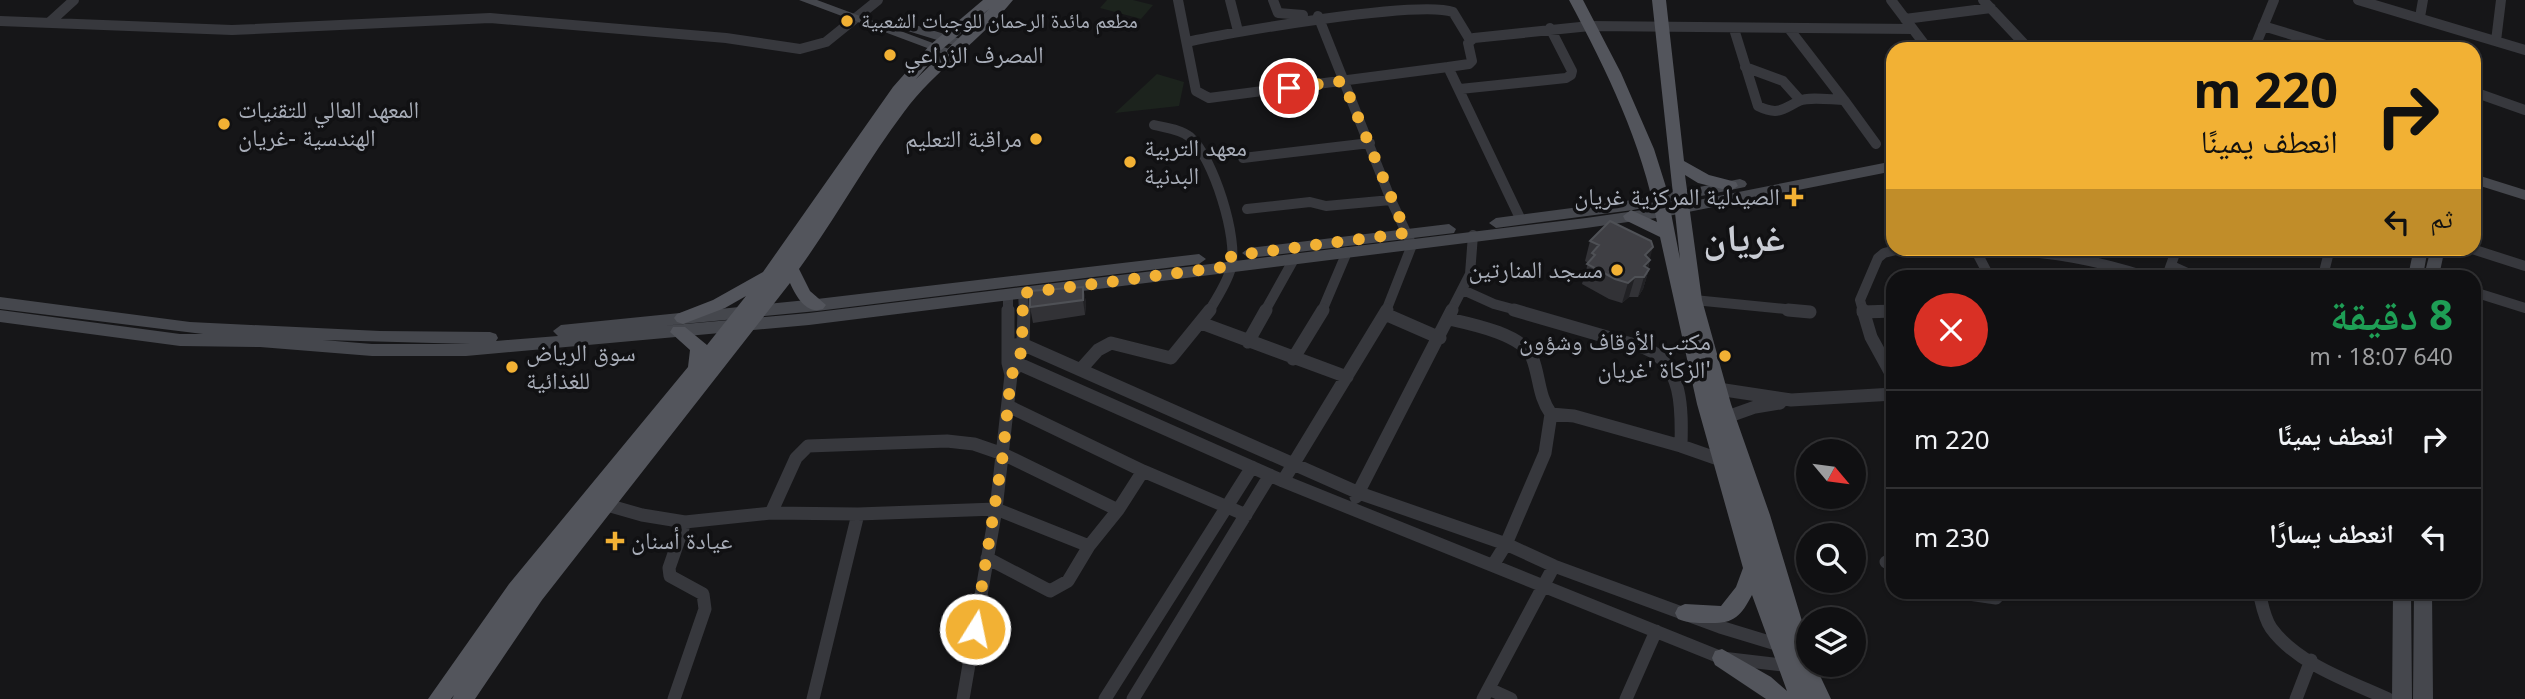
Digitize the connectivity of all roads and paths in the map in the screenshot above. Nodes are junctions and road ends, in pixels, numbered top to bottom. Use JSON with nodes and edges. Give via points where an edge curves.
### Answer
{"nodes":[{"id":1,"x":74,"y":0,"type":"edge"},
{"id":2,"x":806,"y":0,"type":"edge"},
{"id":3,"x":828,"y":0,"type":"edge"},
{"id":4,"x":878,"y":0,"type":"edge"},
{"id":5,"x":991,"y":0,"type":"edge"},
{"id":6,"x":1006,"y":0,"type":"edge"},
{"id":7,"x":1178,"y":0,"type":"edge"},
{"id":8,"x":1230,"y":0,"type":"edge"},
{"id":9,"x":1273,"y":0,"type":"edge"},
{"id":10,"x":1576,"y":0,"type":"edge"},
{"id":11,"x":1659,"y":0,"type":"edge"},
{"id":12,"x":1891,"y":0,"type":"edge"},
{"id":13,"x":2274,"y":0,"type":"edge"},
{"id":14,"x":2358,"y":0,"type":"edge"},
{"id":15,"x":2423,"y":0,"type":"edge"},
{"id":16,"x":2501,"y":0,"type":"edge"},
{"id":17,"x":1987,"y":4,"type":"edge"},
{"id":18,"x":860,"y":15,"type":"junction"},
{"id":19,"x":1314,"y":17,"type":"junction"},
{"id":20,"x":2420,"y":17,"type":"junction"},
{"id":21,"x":1905,"y":19,"type":"junction"},
{"id":22,"x":0,"y":21,"type":"edge"},
{"id":23,"x":51,"y":21,"type":"junction"},
{"id":24,"x":1590,"y":26,"type":"junction"},
{"id":25,"x":2263,"y":26,"type":"junction"},
{"id":26,"x":1661,"y":27,"type":"junction"},
{"id":27,"x":1550,"y":28,"type":"junction"},
{"id":28,"x":1734,"y":29,"type":"junction"},
{"id":29,"x":1913,"y":29,"type":"junction"},
{"id":30,"x":1790,"y":30,"type":"junction"},
{"id":31,"x":1238,"y":31,"type":"junction"},
{"id":32,"x":1470,"y":40,"type":"junction"},
{"id":33,"x":2496,"y":41,"type":"junction"},
{"id":34,"x":1187,"y":42,"type":"junction"},
{"id":35,"x":1923,"y":42,"type":"edge"},
{"id":36,"x":2022,"y":42,"type":"edge"},
{"id":37,"x":2257,"y":42,"type":"edge"},
{"id":38,"x":2315,"y":42,"type":"edge"},
{"id":39,"x":948,"y":45,"type":"junction"},
{"id":40,"x":2525,"y":50,"type":"edge"},
{"id":41,"x":1448,"y":67,"type":"junction"},
{"id":42,"x":1745,"y":67,"type":"junction"},
{"id":43,"x":1343,"y":81,"type":"junction"},
{"id":44,"x":1461,"y":89,"type":"junction"},
{"id":45,"x":2481,"y":94,"type":"edge"},
{"id":46,"x":1800,"y":100,"type":"junction"},
{"id":47,"x":1844,"y":100,"type":"junction"},
{"id":48,"x":2525,"y":110,"type":"edge"},
{"id":49,"x":1154,"y":125,"type":"dead end"},
{"id":50,"x":1370,"y":143,"type":"junction"},
{"id":51,"x":1876,"y":144,"type":"dead end"},
{"id":52,"x":1647,"y":150,"type":"junction"},
{"id":53,"x":1676,"y":157,"type":"junction"},
{"id":54,"x":1886,"y":157,"type":"edge"},
{"id":55,"x":1243,"y":158,"type":"dead end"},
{"id":56,"x":1886,"y":167,"type":"edge"},
{"id":57,"x":2481,"y":181,"type":"edge"},
{"id":58,"x":1730,"y":186,"type":"junction"},
{"id":59,"x":2525,"y":195,"type":"edge"},
{"id":60,"x":1391,"y":200,"type":"junction"},
{"id":61,"x":1671,"y":204,"type":"junction"},
{"id":62,"x":1247,"y":209,"type":"dead end"},
{"id":63,"x":1631,"y":216,"type":"junction"},
{"id":64,"x":1520,"y":218,"type":"junction"},
{"id":65,"x":1482,"y":231,"type":"junction"},
{"id":66,"x":1667,"y":233,"type":"junction"},
{"id":67,"x":1409,"y":239,"type":"junction"},
{"id":68,"x":1347,"y":252,"type":"junction"},
{"id":69,"x":1886,"y":252,"type":"edge"},
{"id":70,"x":2481,"y":252,"type":"edge"},
{"id":71,"x":2061,"y":256,"type":"edge"},
{"id":72,"x":1294,"y":259,"type":"junction"},
{"id":73,"x":1231,"y":261,"type":"junction"},
{"id":74,"x":2525,"y":266,"type":"edge"},
{"id":75,"x":783,"y":270,"type":"junction"},
{"id":76,"x":2122,"y":270,"type":"edge"},
{"id":77,"x":1463,"y":290,"type":"junction"},
{"id":78,"x":1016,"y":294,"type":"junction"},
{"id":79,"x":2481,"y":294,"type":"edge"},
{"id":80,"x":1694,"y":300,"type":"junction"},
{"id":81,"x":0,"y":303,"type":"edge"},
{"id":82,"x":817,"y":306,"type":"junction"},
{"id":83,"x":2525,"y":308,"type":"edge"},
{"id":84,"x":1810,"y":312,"type":"dead end"},
{"id":85,"x":1863,"y":312,"type":"junction"},
{"id":86,"x":1886,"y":312,"type":"edge"},
{"id":87,"x":1385,"y":314,"type":"junction"},
{"id":88,"x":0,"y":316,"type":"edge"},
{"id":89,"x":746,"y":319,"type":"junction"},
{"id":90,"x":1449,"y":319,"type":"junction"},
{"id":91,"x":1201,"y":323,"type":"junction"},
{"id":92,"x":681,"y":325,"type":"junction"},
{"id":93,"x":264,"y":337,"type":"junction"},
{"id":94,"x":1440,"y":338,"type":"junction"},
{"id":95,"x":1248,"y":342,"type":"junction"},
{"id":96,"x":1015,"y":345,"type":"junction"},
{"id":97,"x":1293,"y":359,"type":"junction"},
{"id":98,"x":1886,"y":364,"type":"edge"},
{"id":99,"x":1012,"y":367,"type":"junction"},
{"id":100,"x":697,"y":369,"type":"junction"},
{"id":101,"x":1081,"y":369,"type":"junction"},
{"id":102,"x":1346,"y":377,"type":"junction"},
{"id":103,"x":1718,"y":389,"type":"junction"},
{"id":104,"x":1886,"y":394,"type":"edge"},
{"id":105,"x":1791,"y":400,"type":"junction"},
{"id":106,"x":1007,"y":406,"type":"junction"},
{"id":107,"x":1551,"y":414,"type":"junction"},
{"id":108,"x":1727,"y":417,"type":"junction"},
{"id":109,"x":1681,"y":446,"type":"junction"},
{"id":110,"x":1003,"y":454,"type":"junction"},
{"id":111,"x":1721,"y":460,"type":"junction"},
{"id":112,"x":1295,"y":464,"type":"junction"},
{"id":113,"x":1252,"y":467,"type":"junction"},
{"id":114,"x":1143,"y":471,"type":"junction"},
{"id":115,"x":1276,"y":478,"type":"junction"},
{"id":116,"x":1359,"y":493,"type":"junction"},
{"id":117,"x":607,"y":505,"type":"junction"},
{"id":118,"x":1227,"y":506,"type":"junction"},
{"id":119,"x":1350,"y":508,"type":"junction"},
{"id":120,"x":996,"y":509,"type":"junction"},
{"id":121,"x":1118,"y":510,"type":"junction"},
{"id":122,"x":771,"y":513,"type":"junction"},
{"id":123,"x":858,"y":514,"type":"junction"},
{"id":124,"x":1246,"y":515,"type":"junction"},
{"id":125,"x":685,"y":522,"type":"junction"},
{"id":126,"x":1506,"y":544,"type":"junction"},
{"id":127,"x":1089,"y":546,"type":"junction"},
{"id":128,"x":987,"y":558,"type":"junction"},
{"id":129,"x":1493,"y":565,"type":"junction"},
{"id":130,"x":1554,"y":566,"type":"junction"},
{"id":131,"x":1754,"y":566,"type":"junction"},
{"id":132,"x":1544,"y":586,"type":"junction"},
{"id":133,"x":2260,"y":599,"type":"edge"},
{"id":134,"x":2402,"y":599,"type":"edge"},
{"id":135,"x":2423,"y":599,"type":"edge"},
{"id":136,"x":1685,"y":613,"type":"junction"},
{"id":137,"x":1656,"y":631,"type":"junction"},
{"id":138,"x":1792,"y":657,"type":"junction"},
{"id":139,"x":1722,"y":658,"type":"junction"},
{"id":140,"x":2311,"y":660,"type":"junction"},
{"id":141,"x":1486,"y":694,"type":"edge"},
{"id":142,"x":439,"y":699,"type":"edge"},
{"id":143,"x":463,"y":699,"type":"edge"},
{"id":144,"x":674,"y":699,"type":"edge"},
{"id":145,"x":814,"y":699,"type":"edge"},
{"id":146,"x":963,"y":699,"type":"edge"},
{"id":147,"x":1105,"y":699,"type":"edge"},
{"id":148,"x":1133,"y":699,"type":"edge"},
{"id":149,"x":1511,"y":699,"type":"edge"},
{"id":150,"x":1626,"y":699,"type":"edge"},
{"id":151,"x":1781,"y":699,"type":"edge"},
{"id":152,"x":1801,"y":699,"type":"edge"},
{"id":153,"x":1820,"y":699,"type":"edge"},
{"id":154,"x":2296,"y":699,"type":"edge"},
{"id":155,"x":2388,"y":699,"type":"edge"},
{"id":156,"x":2402,"y":699,"type":"edge"},
{"id":157,"x":2423,"y":699,"type":"edge"}],
"edges":[{"from":1,"to":23,"type":"street"},
{"from":2,"to":18,"type":"main road"},
{"from":3,"to":18,"type":"main road"},
{"from":4,"to":18,"type":"street"},
{"from":5,"to":39,"type":"main road"},
{"from":6,"to":39,"type":"main road"},
{"from":7,"to":34,"type":"street"},
{"from":8,"to":31,"type":"street"},
{"from":9,"to":19,"type":"street","via":[[1278,13]]},
{"from":10,"to":24,"type":"main road"},
{"from":11,"to":26,"type":"main road"},
{"from":12,"to":21,"type":"street"},
{"from":13,"to":25,"type":"street"},
{"from":14,"to":20,"type":"street"},
{"from":15,"to":20,"type":"street"},
{"from":16,"to":33,"type":"street"},
{"from":17,"to":21,"type":"street"},
{"from":17,"to":36,"type":"street"},
{"from":18,"to":23,"type":"street","via":[[826,42],[800,49],[726,38],[489,18],[232,30]]},
{"from":18,"to":39,"type":"main road"},
{"from":19,"to":31,"type":"street"},
{"from":19,"to":32,"type":"street","via":[[1446,8],[1456,14]]},
{"from":19,"to":43,"type":"street"},
{"from":20,"to":33,"type":"street"},
{"from":21,"to":29,"type":"street"},
{"from":22,"to":23,"type":"street"},
{"from":24,"to":26,"type":"street"},
{"from":24,"to":27,"type":"street"},
{"from":24,"to":52,"type":"main road"},
{"from":25,"to":37,"type":"street"},
{"from":25,"to":38,"type":"street"},
{"from":26,"to":28,"type":"street"},
{"from":26,"to":53,"type":"main road"},
{"from":27,"to":32,"type":"street"},
{"from":27,"to":44,"type":"street","via":[[1571,75]]},
{"from":28,"to":30,"type":"street"},
{"from":28,"to":42,"type":"street"},
{"from":29,"to":30,"type":"street"},
{"from":29,"to":35,"type":"street"},
{"from":30,"to":47,"type":"street"},
{"from":31,"to":34,"type":"street"},
{"from":32,"to":41,"type":"street","via":[[1472,61]]},
{"from":33,"to":40,"type":"street"},
{"from":34,"to":43,"type":"street","via":[[1196,91],[1202,96]]},
{"from":39,"to":75,"type":"main road","via":[[864,153]]},
{"from":41,"to":43,"type":"street"},
{"from":41,"to":44,"type":"street"},
{"from":42,"to":46,"type":"street","via":[[1783,81]]},
{"from":42,"to":46,"type":"street","via":[[1758,106],[1786,110]]},
{"from":43,"to":50,"type":"street"},
{"from":44,"to":64,"type":"street"},
{"from":45,"to":48,"type":"street"},
{"from":46,"to":47,"type":"street"},
{"from":47,"to":51,"type":"street"},
{"from":49,"to":73,"type":"street","via":[[1191,137],[1208,166],[1230,233]]},
{"from":50,"to":55,"type":"street"},
{"from":50,"to":60,"type":"street"},
{"from":52,"to":53,"type":"main road"},
{"from":52,"to":61,"type":"main road"},
{"from":53,"to":58,"type":"main road","via":[[1704,180]]},
{"from":53,"to":61,"type":"main road"},
{"from":54,"to":58,"type":"main road"},
{"from":56,"to":61,"type":"main road"},
{"from":57,"to":59,"type":"main road"},
{"from":58,"to":61,"type":"main road"},
{"from":60,"to":62,"type":"street"},
{"from":60,"to":67,"type":"street"},
{"from":61,"to":63,"type":"main road"},
{"from":61,"to":64,"type":"main road"},
{"from":61,"to":66,"type":"main road"},
{"from":61,"to":80,"type":"main road"},
{"from":63,"to":65,"type":"main road"},
{"from":63,"to":66,"type":"main road"},
{"from":64,"to":65,"type":"main road"},
{"from":65,"to":67,"type":"main road"},
{"from":65,"to":77,"type":"street"},
{"from":66,"to":111,"type":"main road"},
{"from":67,"to":68,"type":"main road"},
{"from":67,"to":73,"type":"main road"},
{"from":67,"to":87,"type":"street"},
{"from":68,"to":72,"type":"main road"},
{"from":68,"to":97,"type":"street","via":[[1325,309]]},
{"from":69,"to":85,"type":"street","via":[[1878,258],[1862,293]]},
{"from":70,"to":74,"type":"street"},
{"from":71,"to":76,"type":"street"},
{"from":72,"to":73,"type":"main road"},
{"from":72,"to":95,"type":"street"},
{"from":73,"to":78,"type":"main road"},
{"from":73,"to":82,"type":"main road"},
{"from":73,"to":91,"type":"street"},
{"from":75,"to":82,"type":"main road"},
{"from":75,"to":89,"type":"main road"},
{"from":75,"to":92,"type":"main road"},
{"from":77,"to":90,"type":"street"},
{"from":77,"to":109,"type":"street","via":[[1494,304],[1660,355],[1681,408]]},
{"from":78,"to":89,"type":"main road"},
{"from":78,"to":96,"type":"street"},
{"from":79,"to":83,"type":"street"},
{"from":80,"to":84,"type":"street"},
{"from":80,"to":103,"type":"main road"},
{"from":81,"to":93,"type":"main road"},
{"from":82,"to":89,"type":"main road"},
{"from":85,"to":86,"type":"street"},
{"from":85,"to":98,"type":"street"},
{"from":87,"to":94,"type":"street"},
{"from":87,"to":102,"type":"street"},
{"from":88,"to":93,"type":"main road","via":[[180,340]]},
{"from":89,"to":92,"type":"main road"},
{"from":89,"to":100,"type":"main road"},
{"from":89,"to":117,"type":"main road"},
{"from":90,"to":94,"type":"street"},
{"from":90,"to":107,"type":"street","via":[[1471,323],[1527,347],[1537,389]]},
{"from":91,"to":95,"type":"street"},
{"from":91,"to":101,"type":"street","via":[[1171,358],[1159,359],[1111,343]]},
{"from":92,"to":93,"type":"main road","via":[[372,350]]},
{"from":92,"to":100,"type":"main road","via":[[699,347]]},
{"from":94,"to":116,"type":"street"},
{"from":95,"to":97,"type":"street"},
{"from":96,"to":99,"type":"street"},
{"from":96,"to":101,"type":"street"},
{"from":97,"to":102,"type":"street"},
{"from":99,"to":106,"type":"street"},
{"from":99,"to":113,"type":"street"},
{"from":100,"to":142,"type":"main road","via":[[516,590]]},
{"from":101,"to":112,"type":"street"},
{"from":102,"to":112,"type":"street"},
{"from":103,"to":105,"type":"street"},
{"from":103,"to":108,"type":"main road"},
{"from":104,"to":105,"type":"street"},
{"from":105,"to":108,"type":"street"},
{"from":106,"to":110,"type":"street"},
{"from":106,"to":114,"type":"street"},
{"from":107,"to":109,"type":"street","via":[[1574,416]]},
{"from":107,"to":126,"type":"street","via":[[1545,453]]},
{"from":108,"to":138,"type":"main road"},
{"from":109,"to":111,"type":"street"},
{"from":110,"to":120,"type":"street"},
{"from":110,"to":121,"type":"street"},
{"from":110,"to":122,"type":"street","via":[[947,441],[808,446],[796,458]]},
{"from":111,"to":131,"type":"main road"},
{"from":112,"to":115,"type":"street"},
{"from":112,"to":116,"type":"street"},
{"from":113,"to":115,"type":"street"},
{"from":113,"to":118,"type":"street"},
{"from":114,"to":118,"type":"street"},
{"from":114,"to":121,"type":"street"},
{"from":115,"to":119,"type":"street"},
{"from":115,"to":124,"type":"street"},
{"from":116,"to":119,"type":"street"},
{"from":116,"to":126,"type":"street"},
{"from":117,"to":125,"type":"street"},
{"from":117,"to":143,"type":"main road","via":[[536,594]]},
{"from":118,"to":124,"type":"street"},
{"from":118,"to":147,"type":"street"},
{"from":119,"to":129,"type":"street"},
{"from":120,"to":123,"type":"street"},
{"from":120,"to":127,"type":"street"},
{"from":120,"to":128,"type":"street"},
{"from":121,"to":127,"type":"street"},
{"from":122,"to":123,"type":"street"},
{"from":122,"to":125,"type":"street"},
{"from":123,"to":145,"type":"street"},
{"from":124,"to":148,"type":"street"},
{"from":125,"to":144,"type":"street","via":[[670,576],[703,594],[705,609]]},
{"from":126,"to":129,"type":"street"},
{"from":126,"to":130,"type":"street"},
{"from":127,"to":128,"type":"street","via":[[1066,586],[1058,591]]},
{"from":128,"to":146,"type":"street"},
{"from":129,"to":132,"type":"street"},
{"from":130,"to":132,"type":"street"},
{"from":130,"to":136,"type":"street"},
{"from":131,"to":136,"type":"main road","via":[[1744,594],[1725,614]]},
{"from":131,"to":138,"type":"main road"},
{"from":132,"to":137,"type":"street"},
{"from":132,"to":141,"type":"street"},
{"from":133,"to":140,"type":"street","via":[[2272,628]]},
{"from":134,"to":156,"type":"main road"},
{"from":135,"to":157,"type":"main road"},
{"from":136,"to":138,"type":"street"},
{"from":137,"to":139,"type":"street"},
{"from":137,"to":150,"type":"street"},
{"from":138,"to":139,"type":"street"},
{"from":138,"to":152,"type":"main road"},
{"from":138,"to":153,"type":"main road"},
{"from":139,"to":151,"type":"main road"},
{"from":140,"to":154,"type":"street"},
{"from":140,"to":155,"type":"street"},
{"from":141,"to":149,"type":"street"}]}
